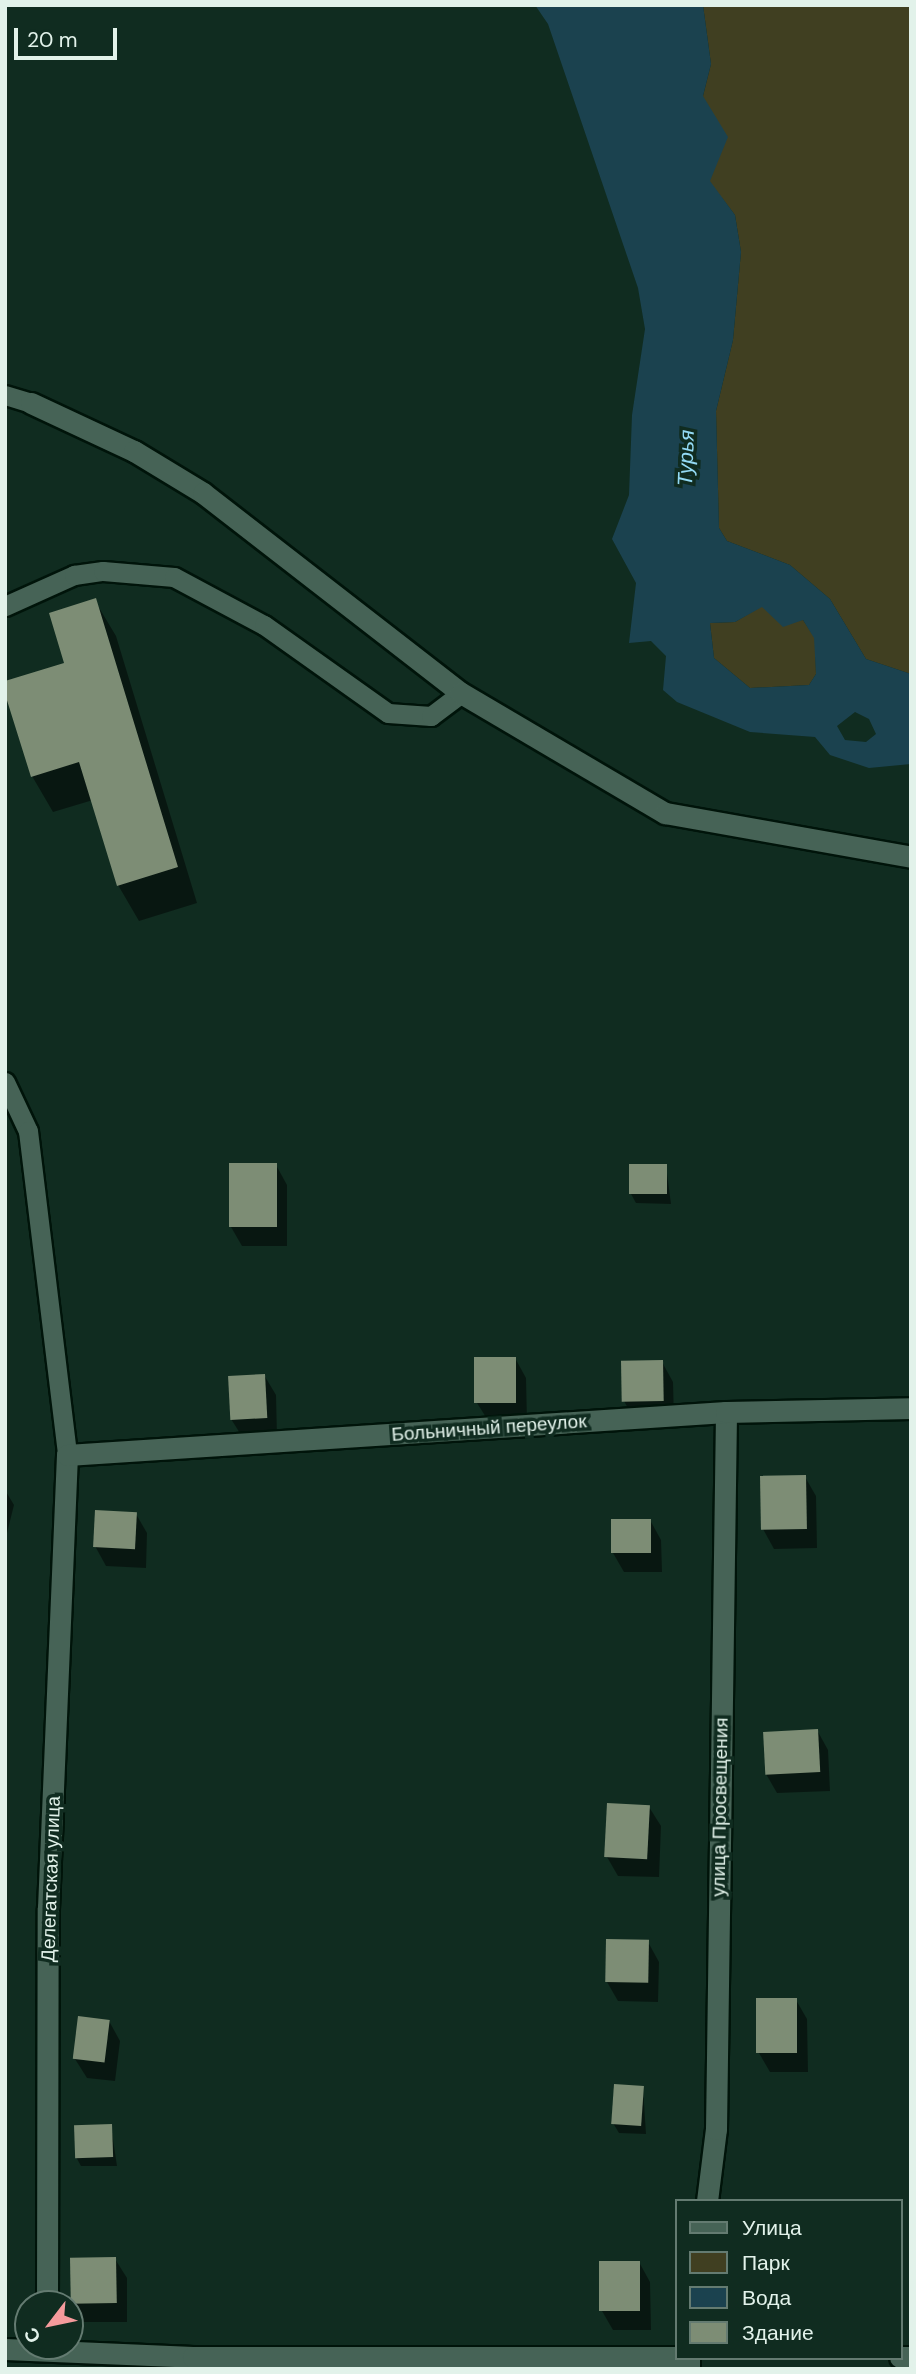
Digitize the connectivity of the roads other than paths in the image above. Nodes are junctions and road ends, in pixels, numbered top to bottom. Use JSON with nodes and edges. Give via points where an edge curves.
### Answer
{"nodes":[{"id":1,"x":5,"y":395,"type":"edge"},
{"id":2,"x":31,"y":403,"type":"joint"},
{"id":3,"x":5,"y":606,"type":"edge"},
{"id":4,"x":461,"y":693,"type":"junction"},
{"id":5,"x":911,"y":857,"type":"edge"},
{"id":6,"x":5,"y":1082,"type":"edge"},
{"id":7,"x":911,"y":1408,"type":"edge"},
{"id":8,"x":726,"y":1412,"type":"junction"},
{"id":9,"x":67,"y":1455,"type":"junction"},
{"id":10,"x":707,"y":2199,"type":"edge"},
{"id":11,"x":47,"y":2290,"type":"edge"},
{"id":12,"x":84,"y":2355,"type":"edge"},
{"id":13,"x":674,"y":2357,"type":"edge"}],
"edges":[{"from":1,"to":2,"type":"lane"},
{"from":2,"to":4,"type":"street","via":[[134,451],[203,493]]},
{"from":3,"to":4,"type":"lane","via":[[74,575],[103,571],[174,577],[264,625],[388,713],[431,716]]},
{"from":4,"to":5,"type":"street","via":[[666,813]]},
{"from":6,"to":9,"type":"lane","via":[[28,1131]]},
{"from":7,"to":8,"type":"street","name":"Больничный переулок"},
{"from":8,"to":9,"type":"street","name":"Больничный переулок"},
{"from":8,"to":10,"type":"street","name":"улица Просвещения","via":[[716,2116]]},
{"from":9,"to":11,"type":"street","name":"Делегатская улица","via":[[48,1908]]},
{"from":12,"to":13,"type":"street"}]}
